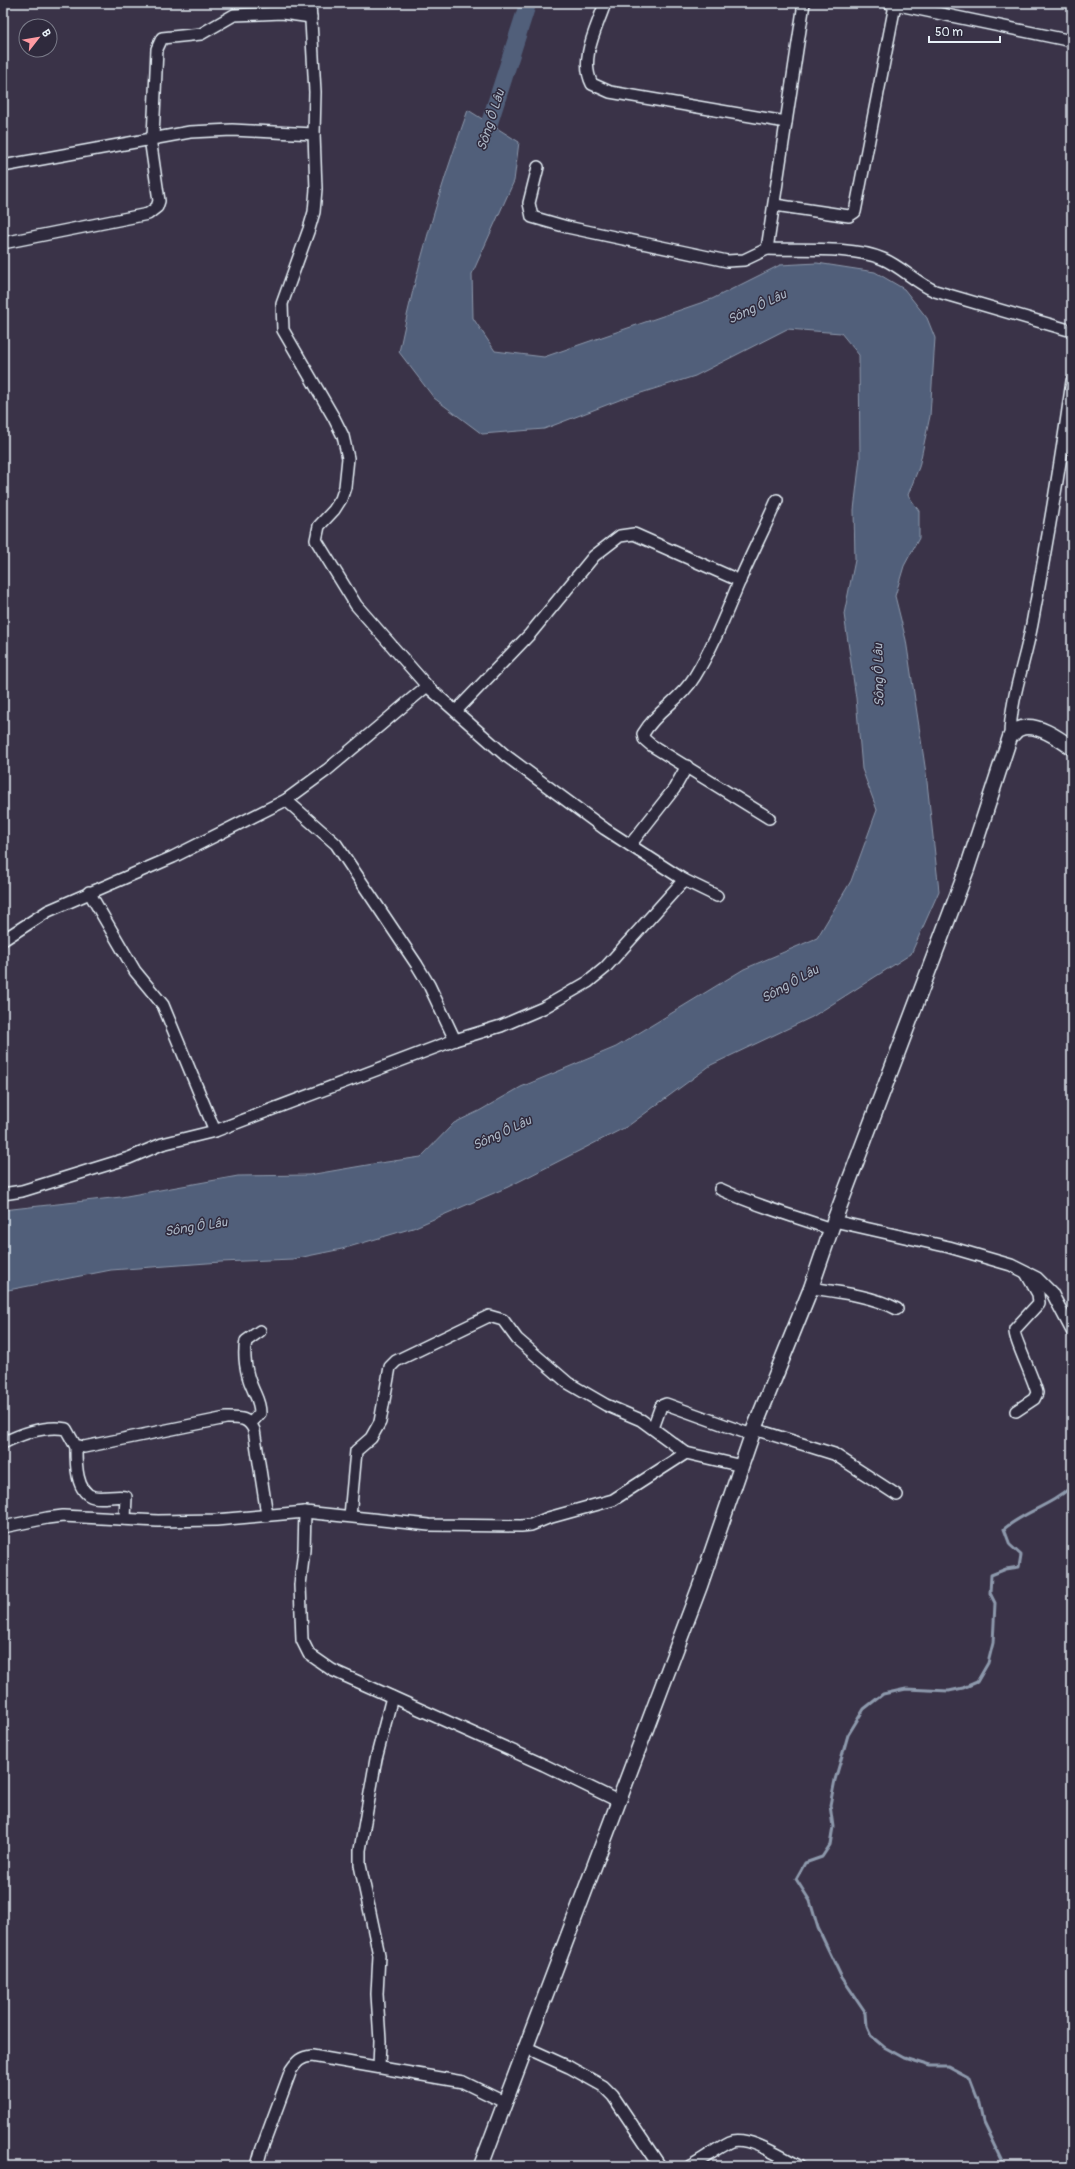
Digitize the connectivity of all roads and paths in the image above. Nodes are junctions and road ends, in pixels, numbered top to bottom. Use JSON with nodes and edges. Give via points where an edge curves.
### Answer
{"nodes":[{"id":1,"x":310,"y":3,"type":"edge"},
{"id":2,"x":605,"y":3,"type":"edge"},
{"id":3,"x":804,"y":3,"type":"edge"},
{"id":4,"x":892,"y":4,"type":"edge"},
{"id":5,"x":311,"y":16,"type":"junction"},
{"id":6,"x":1072,"y":40,"type":"edge"},
{"id":7,"x":786,"y":122,"type":"junction"},
{"id":8,"x":314,"y":134,"type":"junction"},
{"id":9,"x":152,"y":137,"type":"junction"},
{"id":10,"x":3,"y":166,"type":"edge"},
{"id":11,"x":538,"y":167,"type":"dead end"},
{"id":12,"x":775,"y":205,"type":"junction"},
{"id":13,"x":3,"y":243,"type":"edge"},
{"id":14,"x":767,"y":249,"type":"junction"},
{"id":15,"x":1072,"y":331,"type":"edge"},
{"id":16,"x":1072,"y":381,"type":"edge"},
{"id":17,"x":777,"y":500,"type":"dead end"},
{"id":18,"x":740,"y":581,"type":"junction"},
{"id":19,"x":427,"y":686,"type":"junction"},
{"id":20,"x":456,"y":712,"type":"junction"},
{"id":21,"x":1010,"y":738,"type":"junction"},
{"id":22,"x":1072,"y":748,"type":"edge"},
{"id":23,"x":687,"y":766,"type":"junction"},
{"id":24,"x":286,"y":800,"type":"junction"},
{"id":25,"x":769,"y":818,"type":"dead end"},
{"id":26,"x":630,"y":845,"type":"junction"},
{"id":27,"x":684,"y":880,"type":"junction"},
{"id":28,"x":89,"y":892,"type":"junction"},
{"id":29,"x":717,"y":896,"type":"dead end"},
{"id":30,"x":3,"y":940,"type":"edge"},
{"id":31,"x":455,"y":1040,"type":"junction"},
{"id":32,"x":215,"y":1131,"type":"junction"},
{"id":33,"x":720,"y":1189,"type":"dead end"},
{"id":34,"x":3,"y":1194,"type":"edge"},
{"id":35,"x":832,"y":1225,"type":"junction"},
{"id":36,"x":1024,"y":1271,"type":"junction"},
{"id":37,"x":812,"y":1288,"type":"junction"},
{"id":38,"x":898,"y":1309,"type":"dead end"},
{"id":39,"x":260,"y":1331,"type":"dead end"},
{"id":40,"x":1072,"y":1331,"type":"edge"},
{"id":41,"x":1016,"y":1411,"type":"dead end"},
{"id":42,"x":251,"y":1423,"type":"junction"},
{"id":43,"x":653,"y":1428,"type":"junction"},
{"id":44,"x":753,"y":1432,"type":"junction"},
{"id":45,"x":3,"y":1443,"type":"edge"},
{"id":46,"x":76,"y":1446,"type":"junction"},
{"id":47,"x":686,"y":1453,"type":"junction"},
{"id":48,"x":742,"y":1466,"type":"junction"},
{"id":49,"x":897,"y":1496,"type":"dead end"},
{"id":50,"x":305,"y":1512,"type":"junction"},
{"id":51,"x":267,"y":1515,"type":"junction"},
{"id":52,"x":350,"y":1516,"type":"junction"},
{"id":53,"x":125,"y":1519,"type":"junction"},
{"id":54,"x":3,"y":1528,"type":"edge"},
{"id":55,"x":392,"y":1697,"type":"junction"},
{"id":56,"x":618,"y":1801,"type":"junction"},
{"id":57,"x":527,"y":2048,"type":"junction"},
{"id":58,"x":379,"y":2067,"type":"junction"},
{"id":59,"x":506,"y":2103,"type":"junction"},
{"id":60,"x":257,"y":2166,"type":"edge"},
{"id":61,"x":481,"y":2166,"type":"edge"},
{"id":62,"x":660,"y":2166,"type":"edge"},
{"id":63,"x":690,"y":2166,"type":"edge"},
{"id":64,"x":799,"y":2166,"type":"edge"}],
"edges":[{"from":1,"to":5,"type":"street"},
{"from":2,"to":7,"type":"street","via":[[587,56],[587,74],[592,84],[610,92]]},
{"from":3,"to":7,"type":"street"},
{"from":4,"to":6,"type":"street"},
{"from":4,"to":12,"type":"street","via":[[855,212],[849,216]]},
{"from":5,"to":8,"type":"street","via":[[315,92]]},
{"from":5,"to":9,"type":"street","via":[[234,16],[201,34],[162,38],[157,49]]},
{"from":7,"to":12,"type":"street"},
{"from":8,"to":9,"type":"street","via":[[212,130]]},
{"from":8,"to":19,"type":"street","via":[[314,212],[282,304],[282,320],[287,339],[334,418],[346,446],[347,468],[341,499],[319,526],[316,540],[356,605]]},
{"from":9,"to":10,"type":"street"},
{"from":9,"to":13,"type":"street","via":[[159,200],[153,211]]},
{"from":11,"to":14,"type":"street","via":[[529,203],[532,217],[567,227],[727,261],[744,260]]},
{"from":12,"to":14,"type":"street"},
{"from":14,"to":15,"type":"street","via":[[856,253],[882,258],[935,291]]},
{"from":16,"to":21,"type":"street","via":[[1032,626],[1011,716]]},
{"from":17,"to":18,"type":"street"},
{"from":18,"to":20,"type":"street","via":[[634,534],[620,536],[594,556],[530,634]]},
{"from":18,"to":23,"type":"street","via":[[723,624],[695,677],[682,694],[651,720],[643,734],[644,739],[651,745]]},
{"from":19,"to":20,"type":"street"},
{"from":19,"to":24,"type":"street"},
{"from":20,"to":26,"type":"street","via":[[537,780]]},
{"from":21,"to":22,"type":"main road","via":[[1019,729],[1028,727],[1040,730]]},
{"from":21,"to":35,"type":"main road","via":[[967,870]]},
{"from":23,"to":25,"type":"street"},
{"from":23,"to":26,"type":"street","via":[[674,789]]},
{"from":24,"to":28,"type":"street","via":[[174,857]]},
{"from":24,"to":31,"type":"street","via":[[336,844],[425,978]]},
{"from":26,"to":27,"type":"street"},
{"from":27,"to":29,"type":"street"},
{"from":27,"to":31,"type":"street","via":[[619,953],[588,982],[524,1017]]},
{"from":28,"to":30,"type":"street","via":[[48,911]]},
{"from":28,"to":32,"type":"street","via":[[135,971],[166,1012]]},
{"from":31,"to":32,"type":"street"},
{"from":32,"to":34,"type":"street","via":[[162,1144],[129,1158],[22,1191]]},
{"from":33,"to":35,"type":"street","via":[[746,1202]]},
{"from":35,"to":36,"type":"street","via":[[949,1246]]},
{"from":35,"to":37,"type":"main road"},
{"from":36,"to":40,"type":"street","via":[[1037,1278],[1052,1293]]},
{"from":36,"to":41,"type":"street","via":[[1038,1294],[1039,1303],[1015,1329],[1014,1334],[1024,1353],[1037,1392],[1034,1399]]},
{"from":37,"to":38,"type":"street","via":[[856,1296]]},
{"from":37,"to":44,"type":"main road"},
{"from":39,"to":42,"type":"street","via":[[246,1341],[245,1348],[252,1386],[260,1403],[260,1413]]},
{"from":42,"to":46,"type":"street","via":[[245,1419],[226,1418],[84,1447]]},
{"from":42,"to":51,"type":"street"},
{"from":43,"to":44,"type":"street","via":[[661,1406],[666,1404]]},
{"from":43,"to":47,"type":"street"},
{"from":43,"to":52,"type":"street","via":[[586,1395],[568,1383],[517,1339],[503,1320],[494,1316],[485,1317],[396,1361],[390,1368],[378,1426],[371,1438],[356,1451]]},
{"from":44,"to":48,"type":"main road"},
{"from":44,"to":49,"type":"street","via":[[834,1454]]},
{"from":45,"to":46,"type":"street","via":[[29,1433],[60,1428],[66,1429]]},
{"from":46,"to":53,"type":"street","via":[[76,1468],[84,1489],[93,1497],[126,1497]]},
{"from":47,"to":48,"type":"street"},
{"from":47,"to":52,"type":"street","via":[[613,1500],[531,1525],[429,1525]]},
{"from":48,"to":56,"type":"main road","via":[[700,1586]]},
{"from":50,"to":51,"type":"street"},
{"from":50,"to":52,"type":"street"},
{"from":50,"to":55,"type":"street","via":[[300,1585],[304,1646],[315,1660],[332,1670]]},
{"from":51,"to":53,"type":"street","via":[[216,1520]]},
{"from":53,"to":54,"type":"street","via":[[63,1516]]},
{"from":55,"to":56,"type":"street"},
{"from":55,"to":58,"type":"street","via":[[376,1758],[360,1850],[360,1865],[379,1955]]},
{"from":56,"to":57,"type":"main road"},
{"from":57,"to":59,"type":"main road"},
{"from":57,"to":62,"type":"street","via":[[603,2086],[613,2096]]},
{"from":58,"to":59,"type":"street","via":[[463,2082]]},
{"from":58,"to":60,"type":"street","via":[[312,2056],[298,2061],[291,2070]]},
{"from":59,"to":61,"type":"main road"},
{"from":63,"to":64,"type":"street","via":[[739,2140]]}]}
